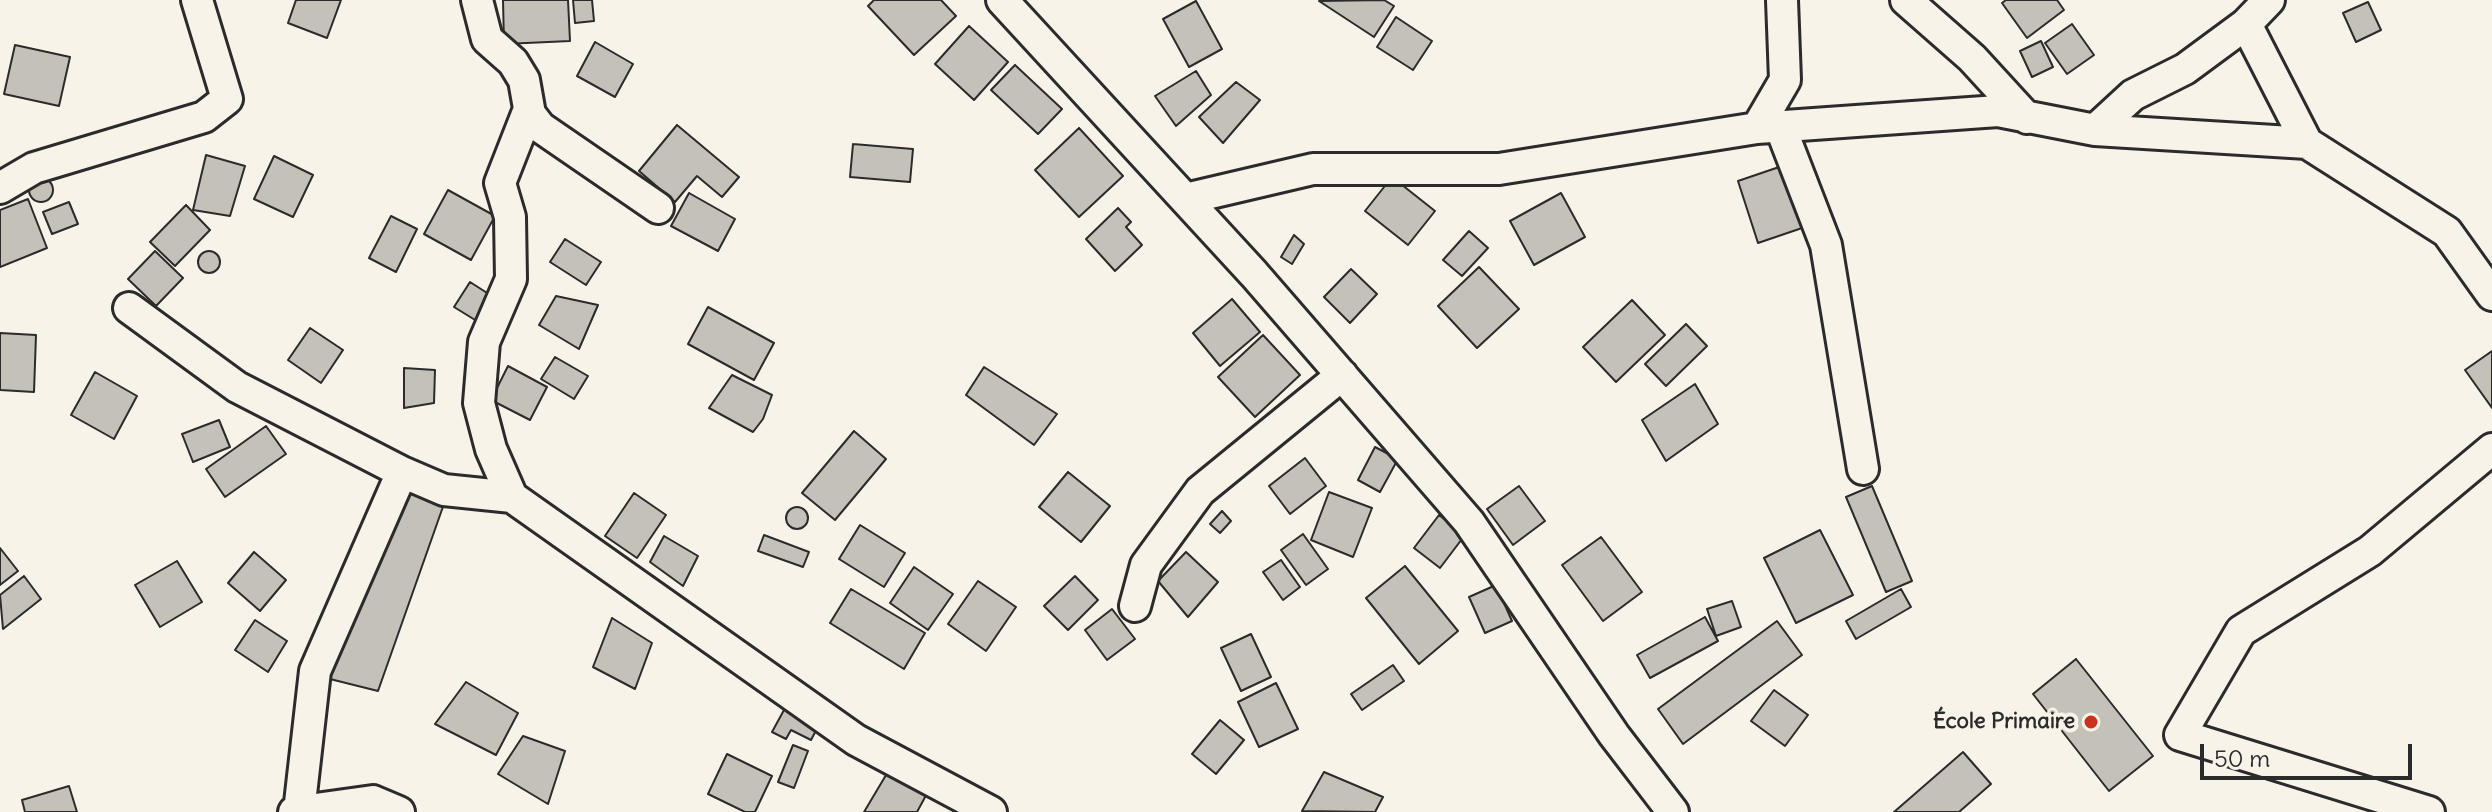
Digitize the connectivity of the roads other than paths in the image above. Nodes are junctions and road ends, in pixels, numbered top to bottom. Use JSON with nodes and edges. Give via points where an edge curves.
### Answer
{"nodes":[{"id":1,"x":197,"y":0,"type":"edge"},
{"id":2,"x":477,"y":0,"type":"edge"},
{"id":3,"x":1002,"y":0,"type":"edge"},
{"id":4,"x":1782,"y":0,"type":"edge"},
{"id":5,"x":1906,"y":0,"type":"edge"},
{"id":6,"x":2269,"y":0,"type":"edge"},
{"id":7,"x":2246,"y":24,"type":"junction"},
{"id":8,"x":529,"y":109,"type":"junction"},
{"id":9,"x":2028,"y":119,"type":"junction"},
{"id":10,"x":1768,"y":127,"type":"junction"},
{"id":11,"x":2095,"y":130,"type":"junction"},
{"id":12,"x":2307,"y":143,"type":"junction"},
{"id":13,"x":0,"y":188,"type":"edge"},
{"id":14,"x":1185,"y":199,"type":"junction"},
{"id":15,"x":658,"y":208,"type":"dead end"},
{"id":16,"x":2492,"y":295,"type":"edge"},
{"id":17,"x":129,"y":308,"type":"dead end"},
{"id":18,"x":1342,"y":375,"type":"junction"},
{"id":19,"x":2492,"y":449,"type":"edge"},
{"id":20,"x":1863,"y":469,"type":"dead end"},
{"id":21,"x":402,"y":472,"type":"junction"},
{"id":22,"x":512,"y":497,"type":"junction"},
{"id":23,"x":1135,"y":606,"type":"dead end"},
{"id":24,"x":297,"y":812,"type":"edge"},
{"id":25,"x":399,"y":812,"type":"edge"},
{"id":26,"x":991,"y":812,"type":"edge"},
{"id":27,"x":1673,"y":812,"type":"edge"},
{"id":28,"x":2429,"y":812,"type":"edge"}],
"edges":[{"from":1,"to":13,"type":"street","via":[[227,99],[204,117],[34,168]]},
{"from":2,"to":8,"type":"street","via":[[487,39],[524,80]]},
{"from":3,"to":14,"type":"street"},
{"from":4,"to":10,"type":"street","via":[[1785,80]]},
{"from":5,"to":9,"type":"street","via":[[1972,58]]},
{"from":6,"to":7,"type":"street"},
{"from":7,"to":11,"type":"street","via":[[2185,69],[2133,95]]},
{"from":7,"to":12,"type":"street"},
{"from":8,"to":15,"type":"street","via":[[540,127]]},
{"from":8,"to":22,"type":"street","via":[[500,183],[510,217],[511,279],[484,342],[479,403]]},
{"from":9,"to":10,"type":"street","via":[[1998,111]]},
{"from":9,"to":11,"type":"street"},
{"from":10,"to":14,"type":"street","via":[[1499,169],[1313,169]]},
{"from":10,"to":20,"type":"street","via":[[1826,245]]},
{"from":11,"to":12,"type":"street"},
{"from":12,"to":16,"type":"street","via":[[2447,232]]},
{"from":14,"to":18,"type":"street"},
{"from":17,"to":21,"type":"street","via":[[237,387]]},
{"from":18,"to":23,"type":"street","via":[[1200,491],[1146,565]]},
{"from":18,"to":27,"type":"street","via":[[1469,522]]},
{"from":19,"to":28,"type":"street","via":[[2370,551],[2241,631],[2180,735]]},
{"from":21,"to":22,"type":"street","via":[[444,490]]},
{"from":21,"to":24,"type":"street","via":[[315,671]]},
{"from":22,"to":26,"type":"street","via":[[856,740]]},
{"from":24,"to":25,"type":"street","via":[[373,801]]}]}
